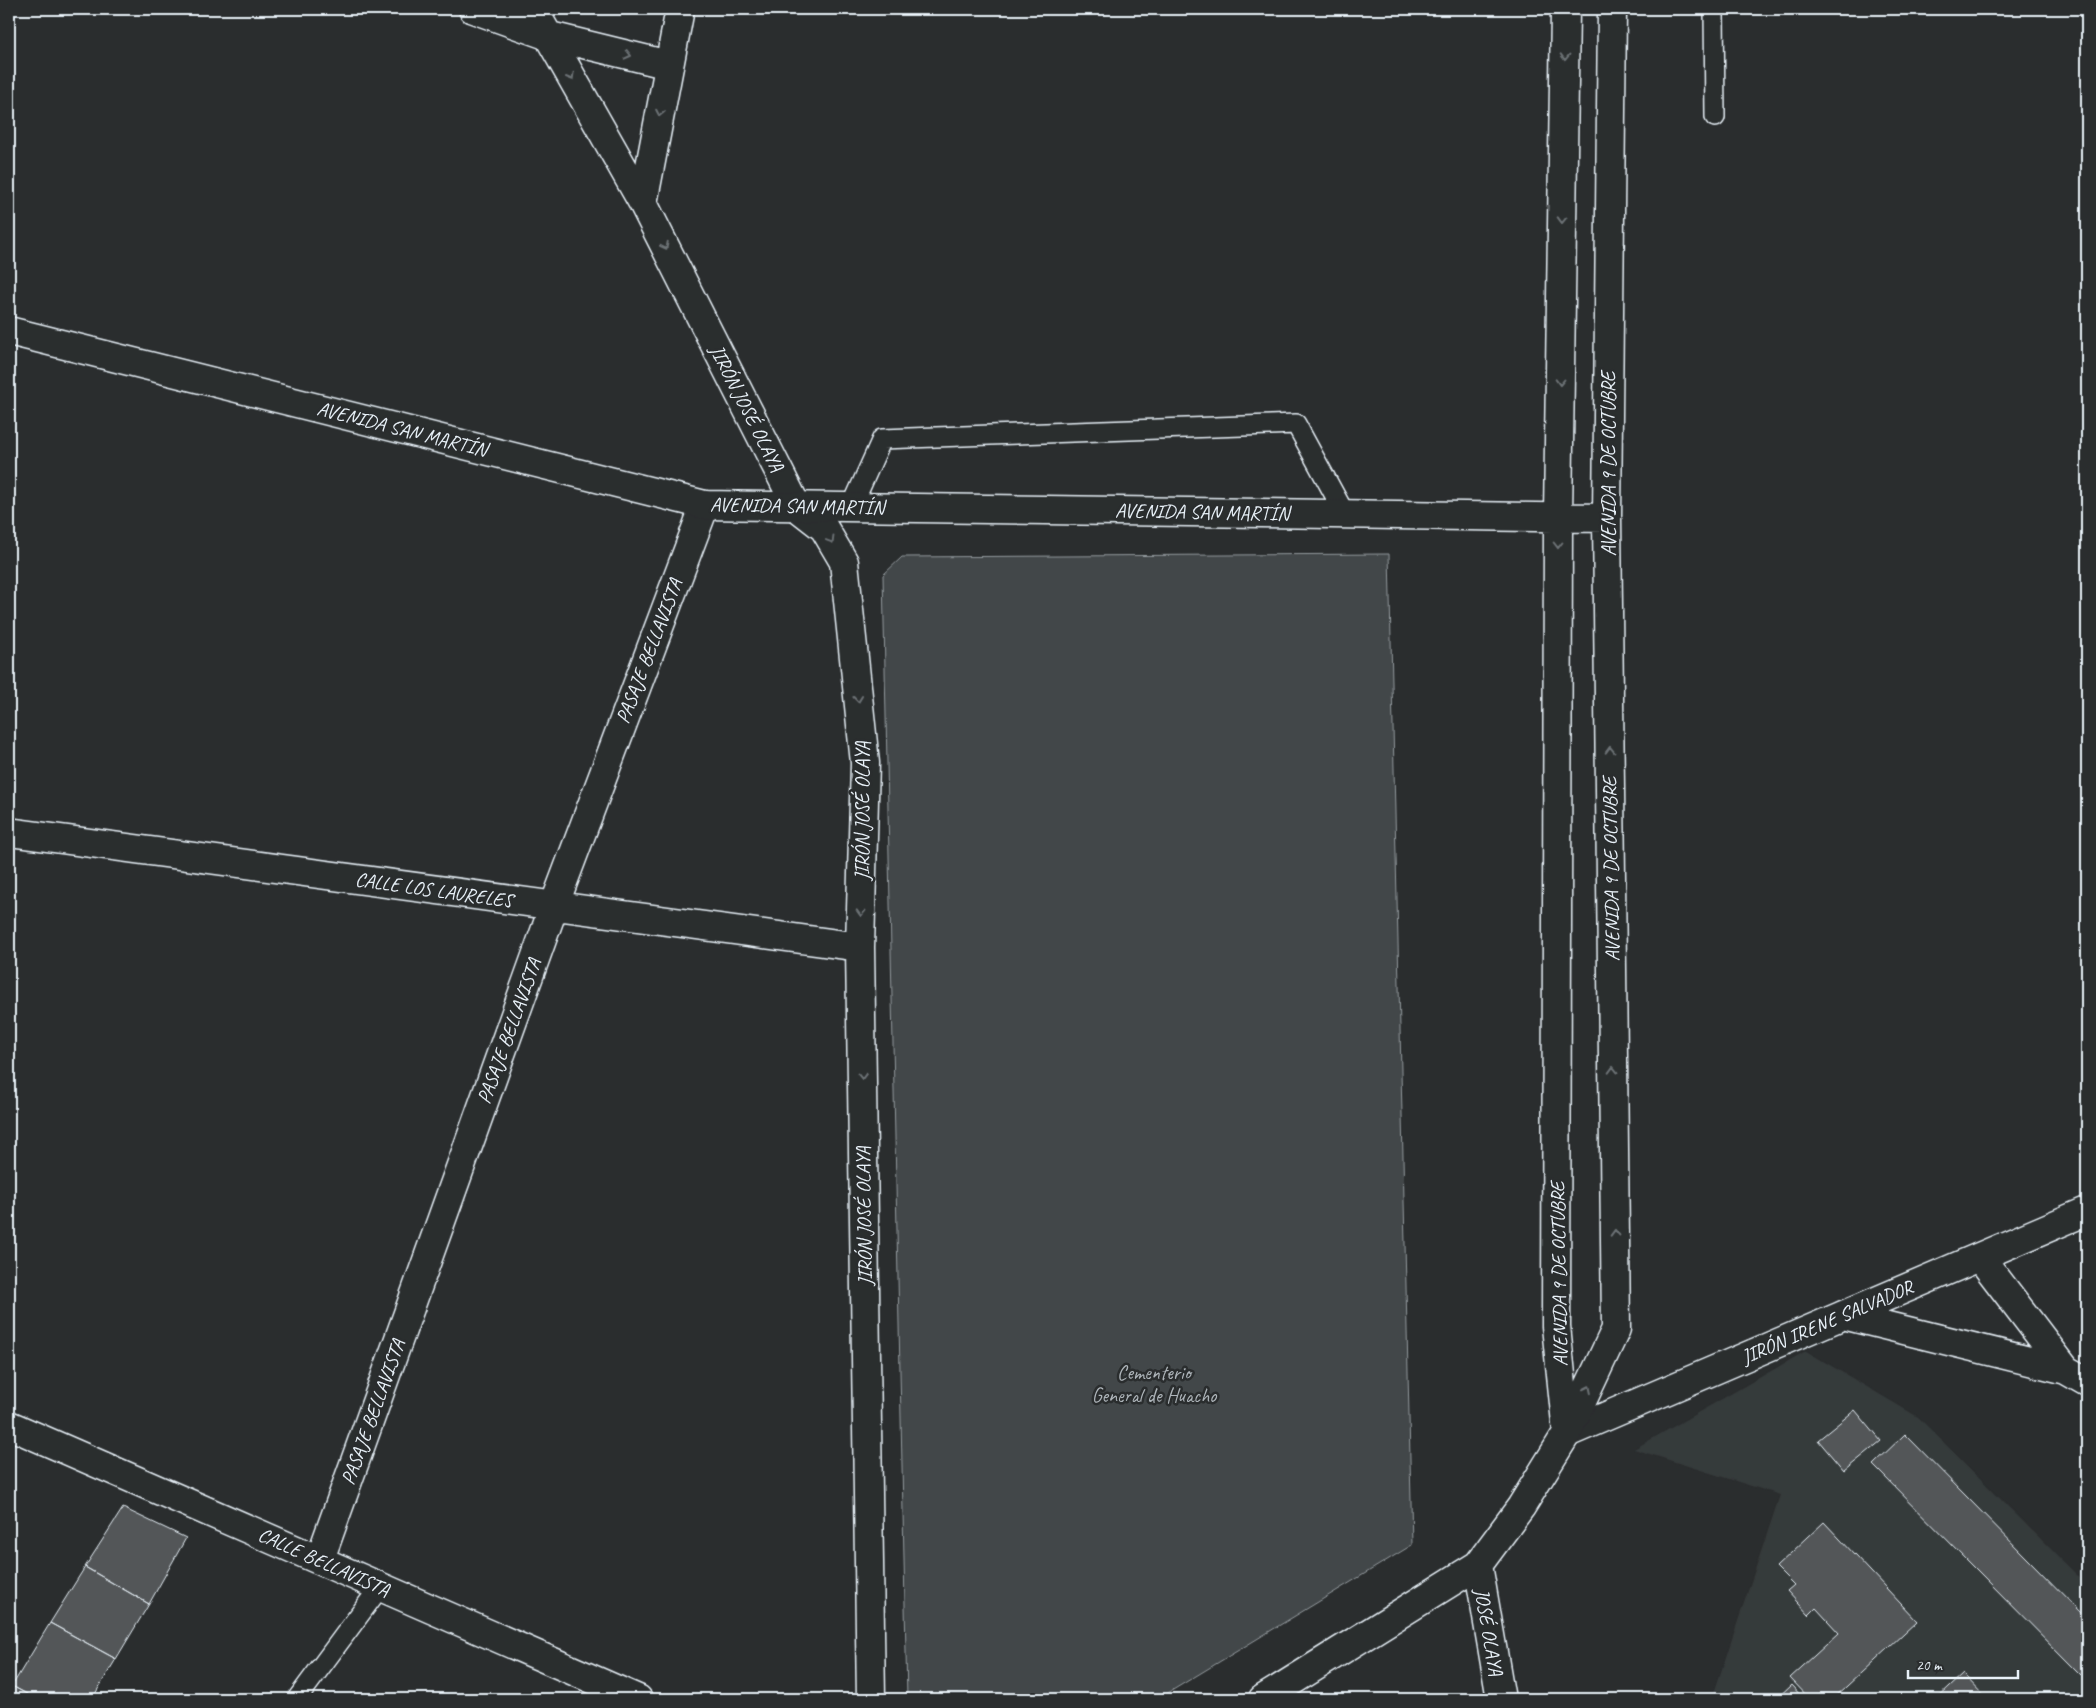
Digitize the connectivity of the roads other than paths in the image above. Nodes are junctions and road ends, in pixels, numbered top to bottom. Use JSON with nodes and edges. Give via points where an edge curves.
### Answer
{"nodes":[{"id":1,"x":473,"y":9,"type":"edge"},
{"id":2,"x":533,"y":9,"type":"edge"},
{"id":3,"x":680,"y":9,"type":"edge"},
{"id":4,"x":1565,"y":9,"type":"edge"},
{"id":5,"x":1612,"y":9,"type":"edge"},
{"id":6,"x":1714,"y":9,"type":"edge"},
{"id":7,"x":546,"y":35,"type":"junction"},
{"id":8,"x":669,"y":65,"type":"junction"},
{"id":9,"x":1715,"y":117,"type":"dead end"},
{"id":10,"x":643,"y":203,"type":"junction"},
{"id":11,"x":9,"y":331,"type":"edge"},
{"id":12,"x":705,"y":505,"type":"junction"},
{"id":13,"x":797,"y":507,"type":"junction"},
{"id":14,"x":851,"y":508,"type":"junction"},
{"id":15,"x":1345,"y":514,"type":"junction"},
{"id":16,"x":1558,"y":517,"type":"junction"},
{"id":17,"x":1608,"y":518,"type":"junction"},
{"id":18,"x":9,"y":832,"type":"edge"},
{"id":19,"x":554,"y":906,"type":"junction"},
{"id":20,"x":860,"y":947,"type":"junction"},
{"id":21,"x":2087,"y":1211,"type":"edge"},
{"id":22,"x":1980,"y":1257,"type":"junction"},
{"id":23,"x":1843,"y":1315,"type":"junction"},
{"id":24,"x":2077,"y":1376,"type":"edge"},
{"id":25,"x":9,"y":1425,"type":"edge"},
{"id":26,"x":1567,"y":1433,"type":"junction"},
{"id":27,"x":320,"y":1559,"type":"junction"},
{"id":28,"x":1478,"y":1565,"type":"junction"},
{"id":29,"x":380,"y":1587,"type":"junction"},
{"id":30,"x":297,"y":1699,"type":"edge"},
{"id":31,"x":638,"y":1699,"type":"edge"},
{"id":32,"x":871,"y":1699,"type":"edge"},
{"id":33,"x":1263,"y":1699,"type":"edge"},
{"id":34,"x":1501,"y":1699,"type":"edge"}],
"edges":[{"from":1,"to":7,"type":"street"},
{"from":2,"to":7,"type":"street","name":"JIRÓN JOSÉ OLAYA"},
{"from":3,"to":8,"type":"street"},
{"from":4,"to":16,"type":"street","name":"AVENIDA 9 DE OCTUBRE","one_way":true},
{"from":5,"to":17,"type":"street","name":"AVENIDA 9 DE OCTUBRE"},
{"from":6,"to":9,"type":"lane"},
{"from":7,"to":8,"type":"street","one_way":true},
{"from":7,"to":10,"type":"street","name":"JIRÓN JOSÉ OLAYA","one_way":true},
{"from":8,"to":10,"type":"street","one_way":true},
{"from":10,"to":13,"type":"street","name":"JIRÓN JOSÉ OLAYA","one_way":true},
{"from":11,"to":12,"type":"street","name":"AVENIDA SAN MARTÍN"},
{"from":12,"to":13,"type":"street","name":"AVENIDA SAN MARTÍN"},
{"from":12,"to":19,"type":"street","name":"PASAJE BELLAVISTA"},
{"from":13,"to":14,"type":"street","name":"AVENIDA SAN MARTÍN"},
{"from":13,"to":20,"type":"street","name":"JIRÓN JOSÉ OLAYA","one_way":true,"via":[[824,528],[844,562],[865,763]]},
{"from":14,"to":15,"type":"street","name":"AVENIDA SAN MARTÍN"},
{"from":14,"to":15,"type":"lane","via":[[882,439],[1296,424]]},
{"from":15,"to":16,"type":"street","name":"AVENIDA SAN MARTÍN"},
{"from":16,"to":17,"type":"street","name":"AVENIDA SAN MARTÍN"},
{"from":16,"to":26,"type":"street","name":"AVENIDA 9 DE OCTUBRE","one_way":true,"via":[[1556,1326]]},
{"from":26,"to":17,"type":"street","name":"AVENIDA 9 DE OCTUBRE","one_way":true,"via":[[1616,1329]]},
{"from":18,"to":19,"type":"street","name":"CALLE LOS LAURELES"},
{"from":19,"to":20,"type":"street","name":"CALLE LOS LAURELES"},
{"from":19,"to":27,"type":"street","name":"PASAJE BELLAVISTA"},
{"from":20,"to":32,"type":"street","name":"JIRÓN JOSÉ OLAYA","one_way":true},
{"from":21,"to":22,"type":"street","name":"JIRÓN IRENE SALVADOR"},
{"from":22,"to":23,"type":"street","name":"JIRÓN IRENE SALVADOR"},
{"from":22,"to":24,"type":"street"},
{"from":23,"to":24,"type":"street"},
{"from":23,"to":26,"type":"street","name":"JIRÓN IRENE SALVADOR"},
{"from":25,"to":27,"type":"street","name":"CALLE BELLAVISTA"},
{"from":26,"to":28,"type":"street","via":[[1521,1507]]},
{"from":27,"to":29,"type":"street","name":"CALLE BELLAVISTA"},
{"from":28,"to":33,"type":"street"},
{"from":28,"to":34,"type":"street","name":"JOSÉ OLAYA"},
{"from":29,"to":30,"type":"lane"},
{"from":29,"to":31,"type":"street","name":"CALLE BELLAVISTA"}]}
